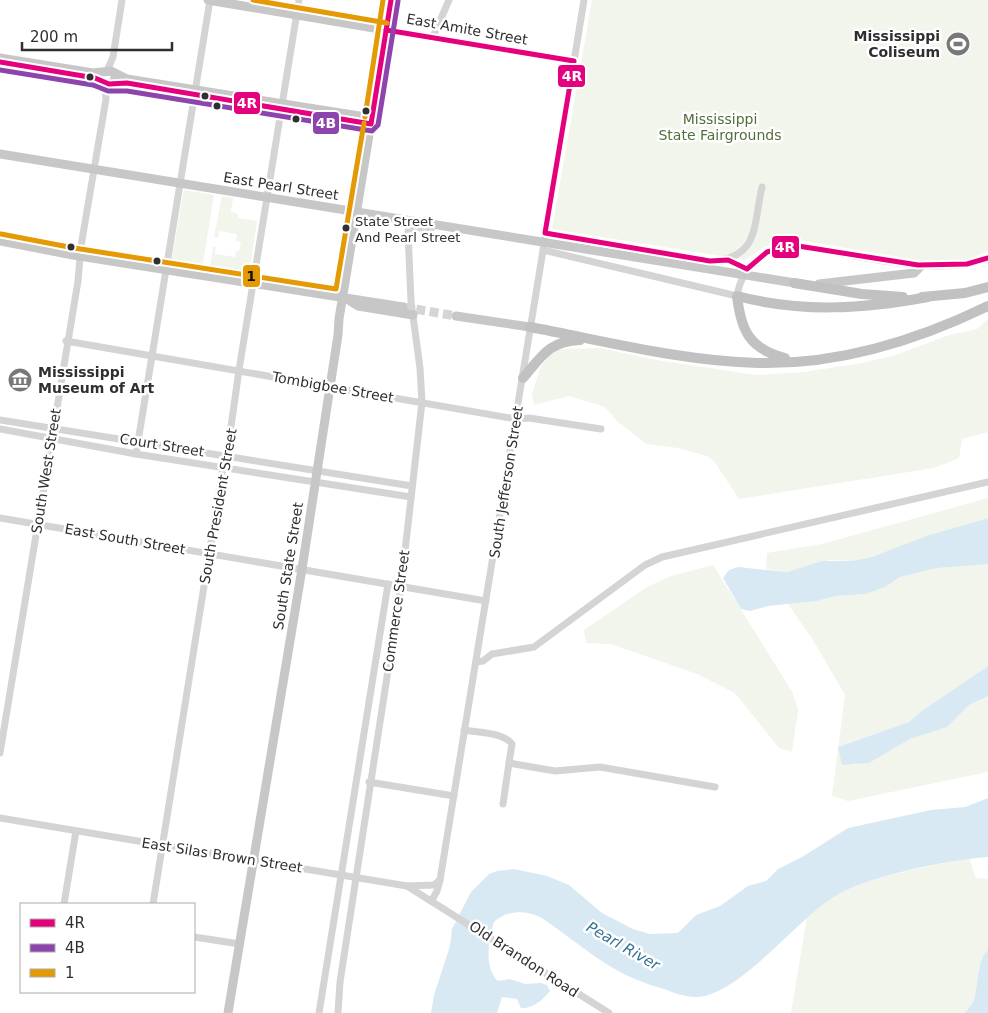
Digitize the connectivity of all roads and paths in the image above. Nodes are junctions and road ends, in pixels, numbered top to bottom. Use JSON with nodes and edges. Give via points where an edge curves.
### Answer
{"nodes":[{"id":1,"x":122,"y":0,"type":"edge"},
{"id":2,"x":209,"y":0,"type":"edge"},
{"id":3,"x":299,"y":0,"type":"edge"},
{"id":4,"x":391,"y":0,"type":"edge"},
{"id":5,"x":449,"y":0,"type":"edge"},
{"id":6,"x":584,"y":0,"type":"edge"},
{"id":7,"x":296,"y":15,"type":"junction"},
{"id":8,"x":386,"y":30,"type":"junction"},
{"id":9,"x":433,"y":37,"type":"junction"},
{"id":10,"x":0,"y":58,"type":"edge"},
{"id":11,"x":574,"y":61,"type":"junction"},
{"id":12,"x":0,"y":62,"type":"edge"},
{"id":13,"x":109,"y":78,"type":"junction"},
{"id":14,"x":196,"y":92,"type":"junction"},
{"id":15,"x":282,"y":106,"type":"junction"},
{"id":16,"x":372,"y":121,"type":"junction"},
{"id":17,"x":0,"y":154,"type":"edge"},
{"id":18,"x":94,"y":170,"type":"junction"},
{"id":19,"x":181,"y":184,"type":"junction"},
{"id":20,"x":762,"y":187,"type":"dead end"},
{"id":21,"x":267,"y":197,"type":"junction"},
{"id":22,"x":356,"y":213,"type":"junction"},
{"id":23,"x":430,"y":228,"type":"dead end"},
{"id":24,"x":545,"y":233,"type":"junction"},
{"id":25,"x":0,"y":241,"type":"edge"},
{"id":26,"x":542,"y":250,"type":"junction"},
{"id":27,"x":80,"y":255,"type":"junction"},
{"id":28,"x":988,"y":258,"type":"edge"},
{"id":29,"x":728,"y":260,"type":"junction"},
{"id":30,"x":922,"y":266,"type":"junction"},
{"id":31,"x":166,"y":269,"type":"junction"},
{"id":32,"x":747,"y":269,"type":"junction"},
{"id":33,"x":253,"y":283,"type":"junction"},
{"id":34,"x":794,"y":284,"type":"junction"},
{"id":35,"x":988,"y":287,"type":"edge"},
{"id":36,"x":737,"y":296,"type":"junction"},
{"id":37,"x":928,"y":297,"type":"junction"},
{"id":38,"x":345,"y":299,"type":"junction"},
{"id":39,"x":988,"y":306,"type":"edge"},
{"id":40,"x":403,"y":307,"type":"tunnel mouth"},
{"id":41,"x":413,"y":315,"type":"junction"},
{"id":42,"x":456,"y":316,"type":"tunnel mouth"},
{"id":43,"x":530,"y":328,"type":"junction"},
{"id":44,"x":66,"y":340,"type":"junction"},
{"id":45,"x":595,"y":340,"type":"junction"},
{"id":46,"x":152,"y":355,"type":"junction"},
{"id":47,"x":795,"y":360,"type":"junction"},
{"id":48,"x":239,"y":370,"type":"junction"},
{"id":49,"x":523,"y":378,"type":"junction"},
{"id":50,"x":331,"y":386,"type":"junction"},
{"id":51,"x":422,"y":402,"type":"junction"},
{"id":52,"x":516,"y":419,"type":"junction"},
{"id":53,"x":0,"y":420,"type":"edge"},
{"id":54,"x":52,"y":428,"type":"junction"},
{"id":55,"x":0,"y":429,"type":"edge"},
{"id":56,"x":600,"y":430,"type":"dead end"},
{"id":57,"x":51,"y":439,"type":"junction"},
{"id":58,"x":139,"y":441,"type":"junction"},
{"id":59,"x":136,"y":454,"type":"junction"},
{"id":60,"x":227,"y":455,"type":"junction"},
{"id":61,"x":223,"y":468,"type":"junction"},
{"id":62,"x":317,"y":470,"type":"junction"},
{"id":63,"x":316,"y":482,"type":"junction"},
{"id":64,"x":988,"y":482,"type":"edge"},
{"id":65,"x":412,"y":486,"type":"junction"},
{"id":66,"x":411,"y":497,"type":"junction"},
{"id":67,"x":0,"y":518,"type":"edge"},
{"id":68,"x":37,"y":524,"type":"junction"},
{"id":69,"x":209,"y":554,"type":"junction"},
{"id":70,"x":302,"y":570,"type":"junction"},
{"id":71,"x":388,"y":584,"type":"junction"},
{"id":72,"x":401,"y":586,"type":"junction"},
{"id":73,"x":486,"y":601,"type":"junction"},
{"id":74,"x":476,"y":662,"type":"junction"},
{"id":75,"x":2,"y":730,"type":"edge"},
{"id":76,"x":464,"y":730,"type":"junction"},
{"id":77,"x":0,"y":754,"type":"edge"},
{"id":78,"x":509,"y":763,"type":"junction"},
{"id":79,"x":369,"y":782,"type":"junction"},
{"id":80,"x":715,"y":787,"type":"dead end"},
{"id":81,"x":454,"y":796,"type":"junction"},
{"id":82,"x":502,"y":804,"type":"dead end"},
{"id":83,"x":0,"y":818,"type":"edge"},
{"id":84,"x":76,"y":831,"type":"junction"},
{"id":85,"x":163,"y":845,"type":"junction"},
{"id":86,"x":254,"y":861,"type":"junction"},
{"id":87,"x":341,"y":874,"type":"junction"},
{"id":88,"x":356,"y":876,"type":"junction"},
{"id":89,"x":440,"y":880,"type":"junction"},
{"id":90,"x":407,"y":886,"type":"junction"},
{"id":91,"x":435,"y":902,"type":"junction"},
{"id":92,"x":64,"y":903,"type":"edge"},
{"id":93,"x":153,"y":903,"type":"edge"},
{"id":94,"x":195,"y":937,"type":"edge"},
{"id":95,"x":240,"y":944,"type":"junction"},
{"id":96,"x":228,"y":1013,"type":"edge"},
{"id":97,"x":319,"y":1013,"type":"edge"},
{"id":98,"x":338,"y":1013,"type":"edge"},
{"id":99,"x":609,"y":1013,"type":"edge"}],
"edges":[{"from":1,"to":13,"type":"street"},
{"from":2,"to":7,"type":"main road","name":"East Amite Street"},
{"from":2,"to":14,"type":"street"},
{"from":3,"to":7,"type":"street","name":"South President Street"},
{"from":4,"to":8,"type":"main road","name":"South State Street"},
{"from":5,"to":9,"type":"street"},
{"from":6,"to":11,"type":"street","name":"South Jefferson Street"},
{"from":7,"to":8,"type":"main road","name":"East Amite Street"},
{"from":7,"to":15,"type":"street","name":"South President Street"},
{"from":8,"to":9,"type":"street","name":"East Amite Street"},
{"from":8,"to":16,"type":"main road","name":"South State Street"},
{"from":9,"to":11,"type":"street","name":"East Amite Street"},
{"from":10,"to":13,"type":"main road"},
{"from":11,"to":24,"type":"street","name":"South Jefferson Street"},
{"from":12,"to":13,"type":"main road"},
{"from":13,"to":14,"type":"main road"},
{"from":13,"to":18,"type":"street","name":"South West Street"},
{"from":14,"to":15,"type":"main road"},
{"from":14,"to":19,"type":"street"},
{"from":15,"to":16,"type":"main road"},
{"from":15,"to":21,"type":"street","name":"South President Street"},
{"from":16,"to":22,"type":"main road","name":"South State Street"},
{"from":17,"to":18,"type":"main road","name":"East Pearl Street"},
{"from":18,"to":19,"type":"main road","name":"East Pearl Street"},
{"from":18,"to":27,"type":"street","name":"South West Street"},
{"from":19,"to":21,"type":"main road","name":"East Pearl Street"},
{"from":19,"to":31,"type":"street"},
{"from":20,"to":29,"type":"street","via":[[751,241],[742,252]]},
{"from":21,"to":22,"type":"main road","name":"East Pearl Street"},
{"from":21,"to":33,"type":"street","name":"South President Street"},
{"from":22,"to":34,"type":"main road","name":"East Pearl Street","via":[[409,219]]},
{"from":22,"to":38,"type":"main road","name":"South State Street"},
{"from":23,"to":41,"type":"street","name":"Commerce Street","via":[[412,227],[408,231]]},
{"from":24,"to":26,"type":"street","name":"South Jefferson Street"},
{"from":24,"to":29,"type":"street","via":[[710,261]]},
{"from":25,"to":27,"type":"main road"},
{"from":26,"to":36,"type":"street"},
{"from":26,"to":43,"type":"street","name":"South Jefferson Street"},
{"from":27,"to":31,"type":"main road"},
{"from":27,"to":44,"type":"street","name":"South West Street"},
{"from":28,"to":30,"type":"street","via":[[950,267]]},
{"from":29,"to":32,"type":"street"},
{"from":30,"to":32,"type":"street","via":[[792,245],[766,252]]},
{"from":30,"to":34,"type":"main road","name":"East Pearl Street","via":[[914,273],[828,284]]},
{"from":31,"to":33,"type":"main road"},
{"from":31,"to":46,"type":"street"},
{"from":32,"to":36,"type":"street"},
{"from":33,"to":38,"type":"main road"},
{"from":33,"to":48,"type":"street","name":"South President Street"},
{"from":34,"to":37,"type":"highway","via":[[886,296]]},
{"from":35,"to":37,"type":"highway"},
{"from":36,"to":37,"type":"highway","via":[[789,307],[829,309]]},
{"from":36,"to":47,"type":"highway","via":[[740,319],[752,341],[771,354]]},
{"from":38,"to":40,"type":"main road"},
{"from":38,"to":41,"type":"main road","via":[[358,306]]},
{"from":38,"to":50,"type":"main road","name":"South State Street"},
{"from":39,"to":47,"type":"highway","via":[[932,333],[894,345],[834,358]]},
{"from":41,"to":51,"type":"street","name":"Commerce Street"},
{"from":42,"to":43,"type":"main road"},
{"from":43,"to":45,"type":"highway"},
{"from":43,"to":49,"type":"street","name":"South Jefferson Street"},
{"from":44,"to":46,"type":"street","name":"Tombigbee Street"},
{"from":44,"to":54,"type":"street","name":"South West Street"},
{"from":45,"to":47,"type":"highway","via":[[722,360],[760,363]]},
{"from":45,"to":49,"type":"highway","via":[[555,345],[543,353]]},
{"from":46,"to":48,"type":"street","name":"Tombigbee Street"},
{"from":46,"to":58,"type":"street"},
{"from":48,"to":50,"type":"street","name":"Tombigbee Street"},
{"from":48,"to":60,"type":"street","name":"South President Street"},
{"from":49,"to":52,"type":"street","name":"South Jefferson Street"},
{"from":50,"to":51,"type":"street","name":"Tombigbee Street"},
{"from":50,"to":62,"type":"main road","name":"South State Street"},
{"from":51,"to":52,"type":"street","name":"Tombigbee Street"},
{"from":51,"to":65,"type":"street","name":"Commerce Street"},
{"from":52,"to":56,"type":"street","name":"Tombigbee Street","via":[[529,418]]},
{"from":52,"to":73,"type":"street","name":"South Jefferson Street"},
{"from":53,"to":54,"type":"street","name":"Court Street"},
{"from":54,"to":57,"type":"street","name":"South West Street"},
{"from":54,"to":58,"type":"street","name":"Court Street"},
{"from":55,"to":57,"type":"street","name":"Court Street"},
{"from":57,"to":59,"type":"street","name":"Court Street"},
{"from":57,"to":68,"type":"street","name":"South West Street"},
{"from":58,"to":59,"type":"street"},
{"from":58,"to":60,"type":"street","name":"Court Street"},
{"from":59,"to":61,"type":"street","name":"Court Street"},
{"from":60,"to":61,"type":"street","name":"South President Street"},
{"from":60,"to":62,"type":"street","name":"Court Street"},
{"from":61,"to":63,"type":"street","name":"Court Street"},
{"from":61,"to":69,"type":"street","name":"South President Street"},
{"from":62,"to":63,"type":"main road","name":"South State Street"},
{"from":62,"to":65,"type":"street","name":"Court Street"},
{"from":63,"to":66,"type":"street","name":"Court Street"},
{"from":63,"to":70,"type":"main road","name":"South State Street"},
{"from":64,"to":74,"type":"street","via":[[662,557],[645,565],[534,646],[492,654]]},
{"from":65,"to":66,"type":"street","name":"Commerce Street"},
{"from":66,"to":72,"type":"street","name":"Commerce Street"},
{"from":67,"to":68,"type":"street","name":"East South Street"},
{"from":68,"to":69,"type":"street","name":"East South Street"},
{"from":68,"to":75,"type":"street","name":"South West Street"},
{"from":69,"to":70,"type":"street","name":"East South Street"},
{"from":69,"to":85,"type":"street","name":"South President Street"},
{"from":70,"to":71,"type":"street","name":"East South Street"},
{"from":70,"to":86,"type":"main road","name":"South State Street"},
{"from":71,"to":72,"type":"street","name":"East South Street"},
{"from":71,"to":87,"type":"street","name":"Commerce Street"},
{"from":72,"to":73,"type":"street","name":"East South Street"},
{"from":72,"to":79,"type":"street","name":"Commerce Street"},
{"from":73,"to":74,"type":"street","name":"South Jefferson Street"},
{"from":74,"to":76,"type":"street","name":"South Jefferson Street"},
{"from":75,"to":77,"type":"street","name":"South West Street"},
{"from":76,"to":78,"type":"street","via":[[510,741]]},
{"from":76,"to":81,"type":"street","name":"South Jefferson Street"},
{"from":78,"to":80,"type":"street","via":[[555,771],[600,767]]},
{"from":78,"to":82,"type":"street"},
{"from":79,"to":81,"type":"street"},
{"from":79,"to":88,"type":"street","name":"Commerce Street"},
{"from":81,"to":89,"type":"street","name":"South Jefferson Street"},
{"from":83,"to":84,"type":"street","name":"East Silas Brown Street"},
{"from":84,"to":85,"type":"street","name":"East Silas Brown Street"},
{"from":84,"to":92,"type":"street"},
{"from":85,"to":86,"type":"street","name":"East Silas Brown Street"},
{"from":85,"to":93,"type":"street","name":"South President Street"},
{"from":86,"to":87,"type":"street","name":"East Silas Brown Street"},
{"from":86,"to":95,"type":"main road","name":"South State Street"},
{"from":87,"to":88,"type":"street","name":"East Silas Brown Street"},
{"from":87,"to":97,"type":"street","name":"Commerce Street"},
{"from":88,"to":90,"type":"street","name":"East Silas Brown Street"},
{"from":88,"to":98,"type":"street","name":"Commerce Street"},
{"from":89,"to":90,"type":"street","via":[[434,885]]},
{"from":89,"to":91,"type":"street","name":"South Jefferson Street"},
{"from":90,"to":91,"type":"street","name":"East Silas Brown Street"},
{"from":91,"to":99,"type":"street","name":"Old Brandon Road"},
{"from":94,"to":95,"type":"street"},
{"from":95,"to":96,"type":"main road","name":"South State Street"}]}
